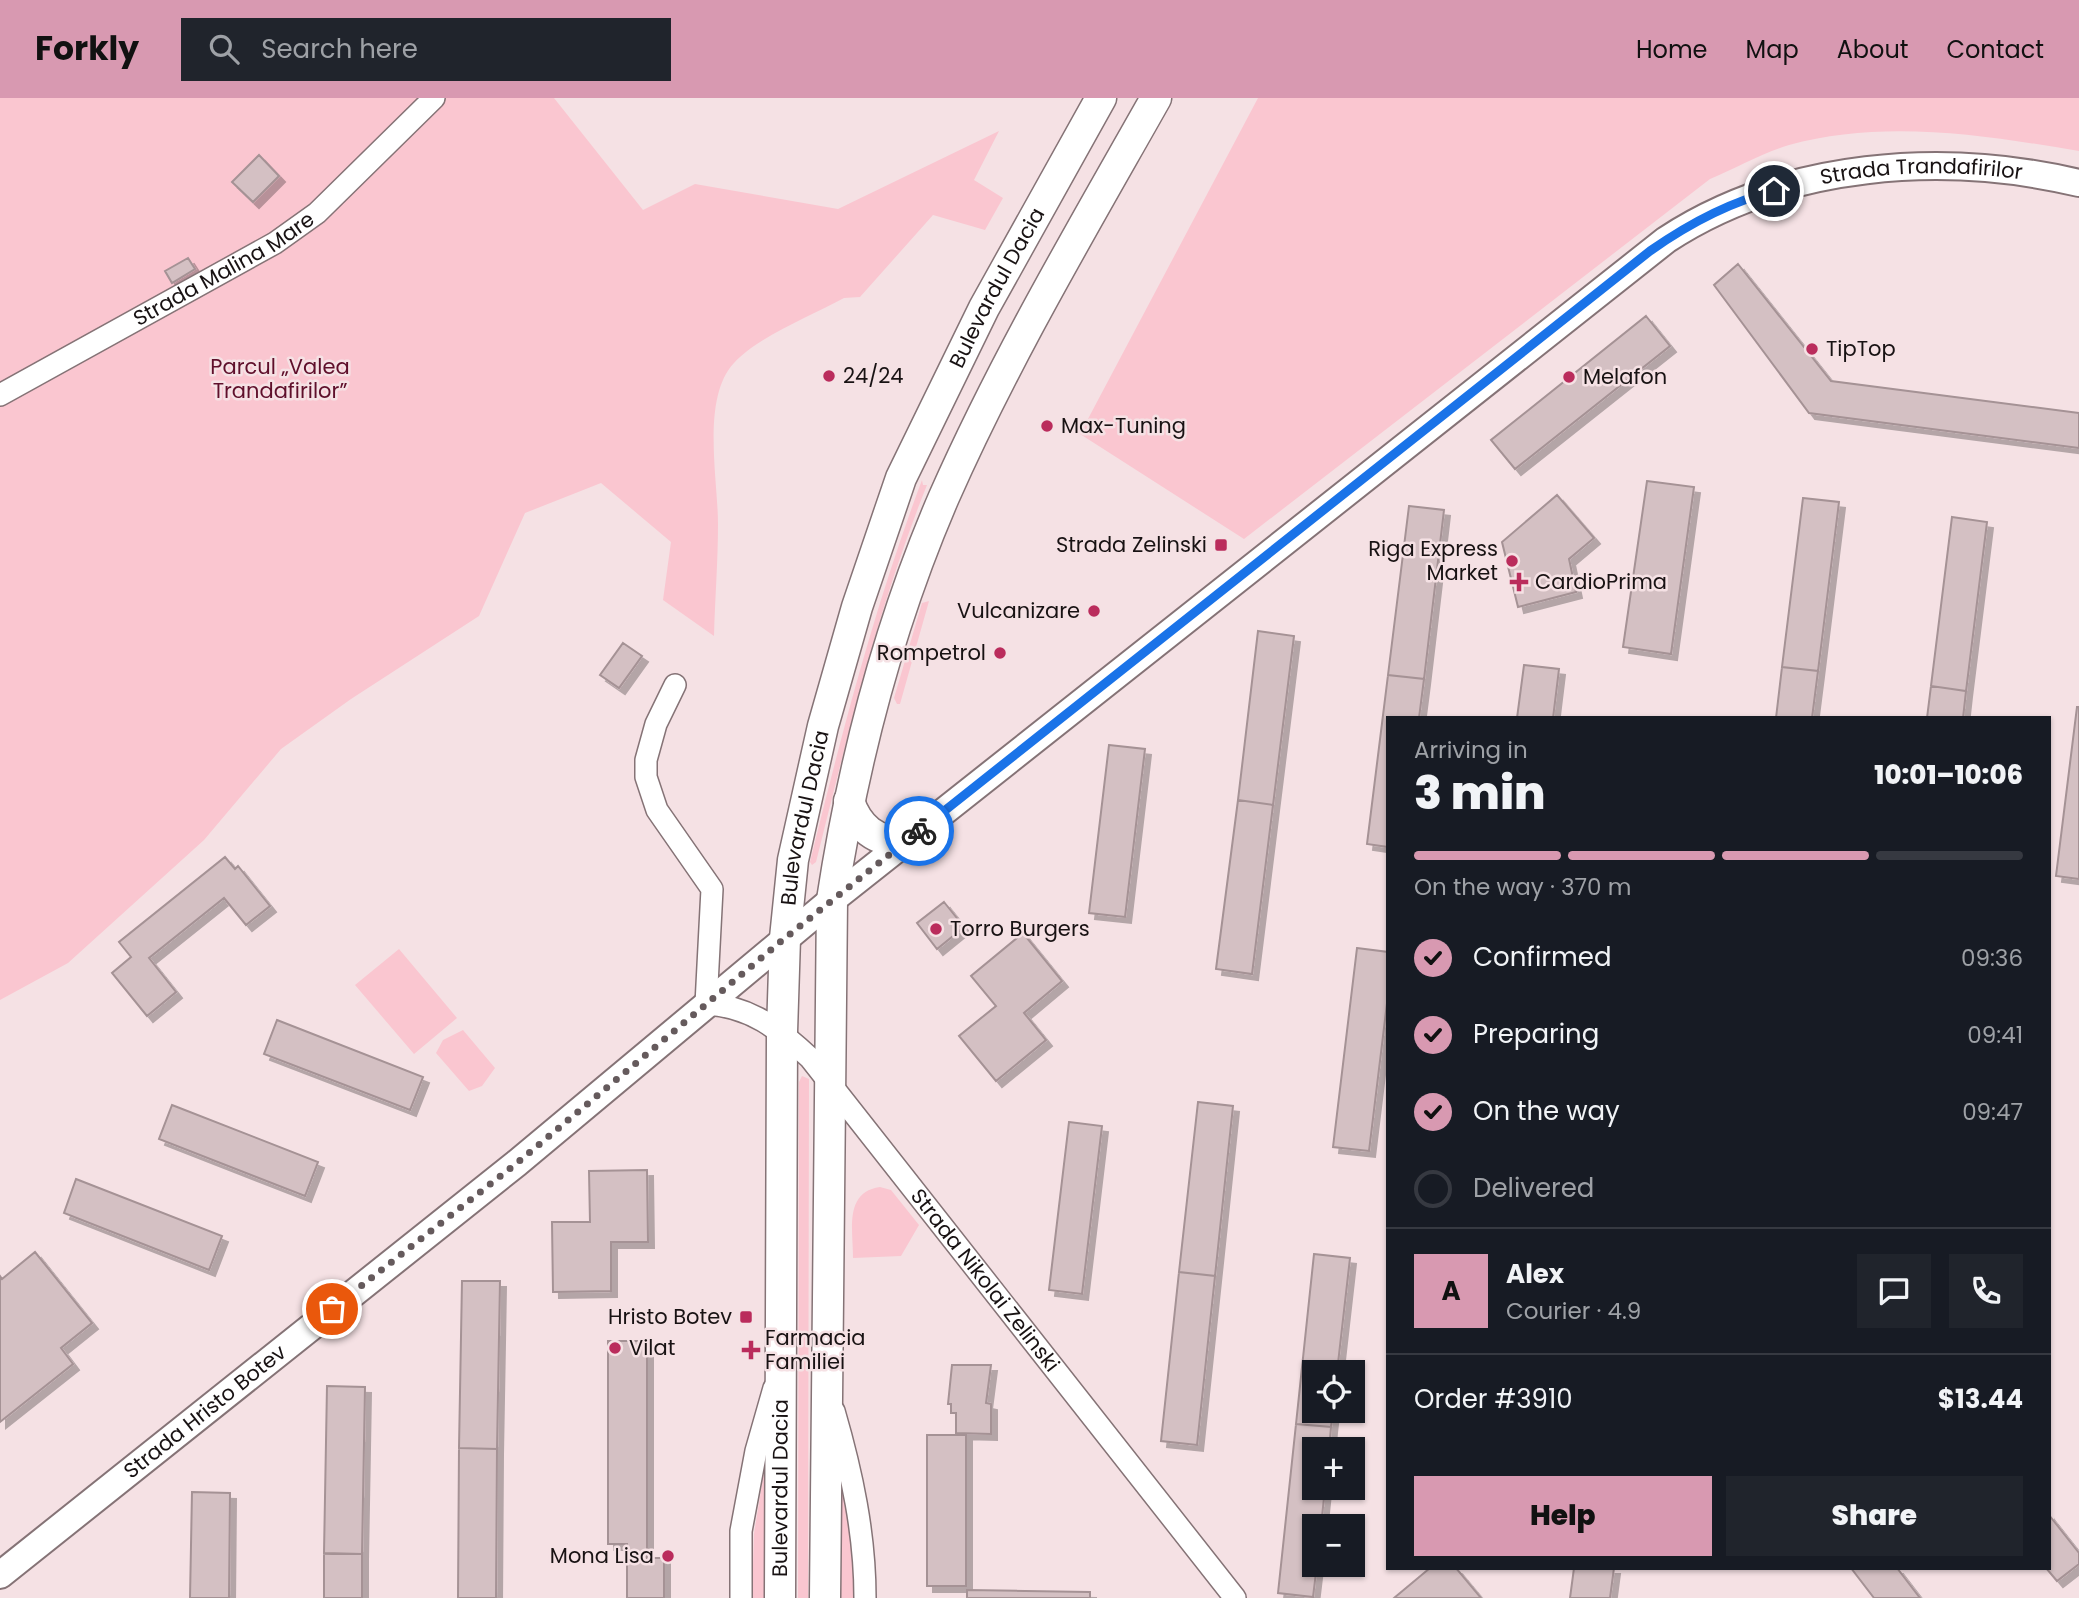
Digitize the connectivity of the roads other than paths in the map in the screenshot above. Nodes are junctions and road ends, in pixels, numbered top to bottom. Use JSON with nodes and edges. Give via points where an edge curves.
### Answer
{"nodes":[{"id":1,"x":1101,"y":98,"type":"edge"},
{"id":2,"x":1156,"y":98,"type":"edge"},
{"id":3,"x":429,"y":103,"type":"edge"},
{"id":4,"x":2079,"y":183,"type":"edge"},
{"id":5,"x":0,"y":396,"type":"edge"},
{"id":6,"x":675,"y":685,"type":"dead end"},
{"id":7,"x":849,"y":801,"type":"junction"},
{"id":8,"x":904,"y":842,"type":"junction"},
{"id":9,"x":832,"y":900,"type":"junction"},
{"id":10,"x":785,"y":938,"type":"junction"},
{"id":11,"x":706,"y":1004,"type":"junction"},
{"id":12,"x":782,"y":1032,"type":"junction"},
{"id":13,"x":831,"y":1081,"type":"junction"},
{"id":14,"x":780,"y":1366,"type":"junction"},
{"id":15,"x":828,"y":1391,"type":"junction"},
{"id":16,"x":0,"y":1575,"type":"edge"},
{"id":17,"x":741,"y":1598,"type":"edge"},
{"id":18,"x":780,"y":1598,"type":"edge"},
{"id":19,"x":825,"y":1598,"type":"edge"},
{"id":20,"x":865,"y":1598,"type":"edge"},
{"id":21,"x":1235,"y":1598,"type":"edge"}],
"edges":[{"from":1,"to":10,"type":"highway","name":"Bulevardul Dacia","via":[[984,308],[901,478],[823,726],[793,860]]},
{"from":2,"to":7,"type":"highway","name":"Bulevardul Dacia","via":[[990,400],[944,498],[881,676]]},
{"from":3,"to":5,"type":"street","name":"Strada Malina Mare","via":[[317,213],[275,243]]},
{"from":4,"to":8,"type":"main road","name":"Strada Trandafirilor","via":[[1977,166],[1900,166],[1817,179],[1754,196],[1688,226]]},
{"from":6,"to":11,"type":"street","via":[[656,724],[646,777],[657,810],[712,889]]},
{"from":7,"to":8,"type":"highway","via":[[869,833]]},
{"from":7,"to":9,"type":"highway","name":"Bulevardul Dacia"},
{"from":8,"to":9,"type":"main road","name":"Strada Trandafirilor"},
{"from":9,"to":10,"type":"main road","name":"Strada Hristo Botev"},
{"from":9,"to":13,"type":"highway","name":"Bulevardul Dacia"},
{"from":10,"to":11,"type":"main road","name":"Strada Hristo Botev"},
{"from":10,"to":12,"type":"highway","name":"Bulevardul Dacia"},
{"from":11,"to":12,"type":"street","name":"Strada Nikolai Zelinski","via":[[730,1005]]},
{"from":11,"to":16,"type":"main road","name":"Strada Hristo Botev","via":[[517,1163]]},
{"from":12,"to":13,"type":"street","name":"Strada Nikolai Zelinski"},
{"from":12,"to":14,"type":"highway","name":"Bulevardul Dacia"},
{"from":13,"to":15,"type":"highway","name":"Bulevardul Dacia"},
{"from":13,"to":21,"type":"street","name":"Strada Nikolai Zelinski"},
{"from":14,"to":17,"type":"street","via":[[756,1451],[741,1531]]},
{"from":14,"to":18,"type":"highway","name":"Bulevardul Dacia"},
{"from":15,"to":19,"type":"highway","name":"Bulevardul Dacia"},
{"from":15,"to":20,"type":"street","name":"Bulevardul Dacia","via":[[851,1469],[865,1559]]}]}
